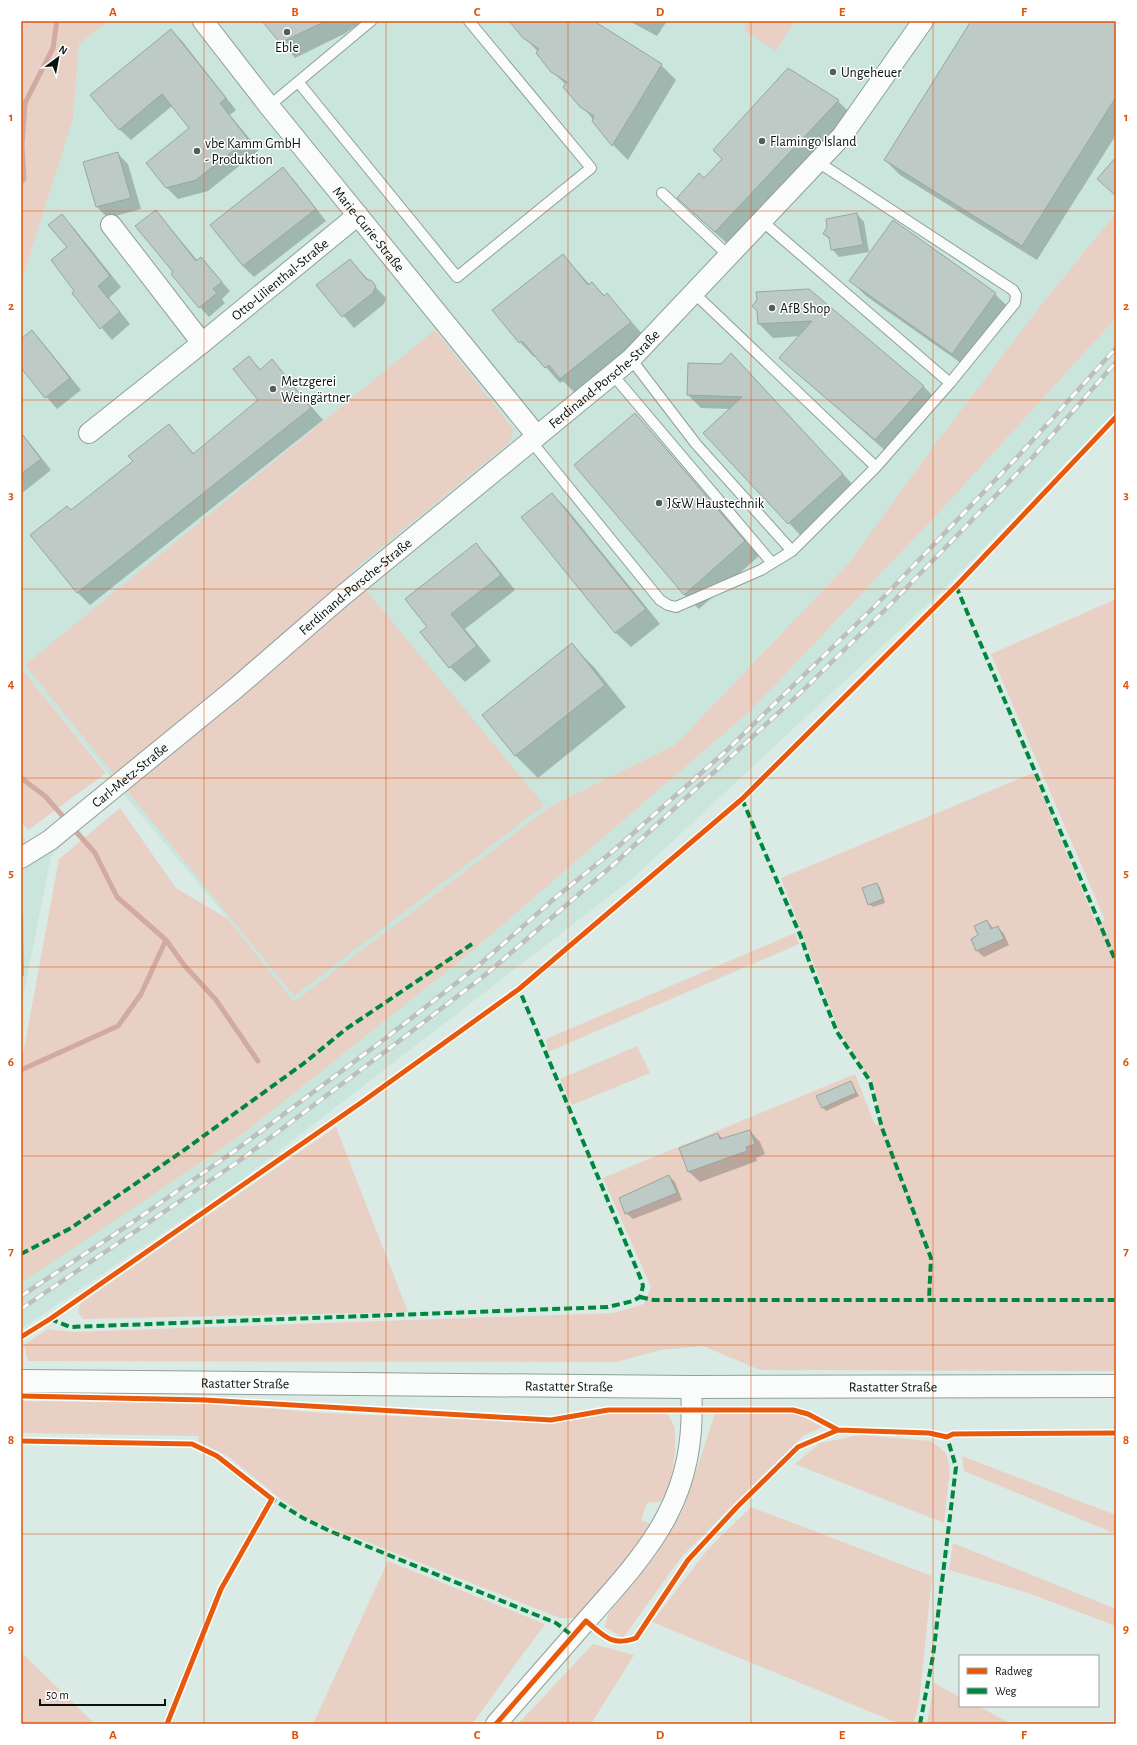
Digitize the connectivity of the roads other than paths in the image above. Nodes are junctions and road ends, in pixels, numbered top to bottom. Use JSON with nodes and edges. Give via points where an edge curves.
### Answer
{"nodes":[{"id":1,"x":203,"y":21,"type":"edge"},
{"id":2,"x":371,"y":21,"type":"edge"},
{"id":3,"x":469,"y":21,"type":"edge"},
{"id":4,"x":923,"y":21,"type":"edge"},
{"id":5,"x":298,"y":83,"type":"junction"},
{"id":6,"x":269,"y":106,"type":"junction"},
{"id":7,"x":818,"y":162,"type":"junction"},
{"id":8,"x":662,"y":193,"type":"dead end"},
{"id":9,"x":358,"y":215,"type":"junction"},
{"id":10,"x":762,"y":221,"type":"junction"},
{"id":11,"x":111,"y":225,"type":"dead end"},
{"id":12,"x":729,"y":256,"type":"junction"},
{"id":13,"x":694,"y":293,"type":"junction"},
{"id":14,"x":202,"y":343,"type":"junction"},
{"id":15,"x":632,"y":359,"type":"junction"},
{"id":16,"x":613,"y":374,"type":"junction"},
{"id":17,"x":950,"y":383,"type":"junction"},
{"id":18,"x":89,"y":433,"type":"dead end"},
{"id":19,"x":534,"y":439,"type":"junction"},
{"id":20,"x":876,"y":468,"type":"junction"},
{"id":21,"x":792,"y":551,"type":"junction"},
{"id":22,"x":772,"y":563,"type":"junction"},
{"id":23,"x":236,"y":688,"type":"joint"},
{"id":24,"x":21,"y":858,"type":"edge"},
{"id":25,"x":21,"y":1381,"type":"edge"},
{"id":26,"x":1116,"y":1386,"type":"edge"},
{"id":27,"x":691,"y":1387,"type":"junction"},
{"id":28,"x":496,"y":1724,"type":"edge"}],
"edges":[{"from":1,"to":6,"type":"street","name":"Marie-Curie-Straße"},
{"from":2,"to":5,"type":"lane"},
{"from":3,"to":5,"type":"lane","via":[[592,168],[457,277]]},
{"from":4,"to":7,"type":"street","name":"Ferdinand-Porsche-Straße","via":[[842,136]]},
{"from":5,"to":6,"type":"lane"},
{"from":6,"to":9,"type":"street","name":"Marie-Curie-Straße"},
{"from":7,"to":10,"type":"street","name":"Ferdinand-Porsche-Straße"},
{"from":7,"to":17,"type":"lane","via":[[1013,290],[1016,295],[1016,303]]},
{"from":8,"to":12,"type":"lane"},
{"from":9,"to":14,"type":"street","name":"Otto-Lilienthal-Straße"},
{"from":9,"to":19,"type":"street","name":"Marie-Curie-Straße"},
{"from":10,"to":12,"type":"street","name":"Ferdinand-Porsche-Straße"},
{"from":10,"to":17,"type":"lane"},
{"from":11,"to":14,"type":"street"},
{"from":12,"to":13,"type":"street","name":"Ferdinand-Porsche-Straße"},
{"from":13,"to":15,"type":"street","name":"Ferdinand-Porsche-Straße"},
{"from":13,"to":20,"type":"lane"},
{"from":14,"to":18,"type":"street","name":"Otto-Lilienthal-Straße"},
{"from":15,"to":16,"type":"street","name":"Ferdinand-Porsche-Straße"},
{"from":15,"to":21,"type":"lane","via":[[696,444]]},
{"from":16,"to":19,"type":"street","name":"Ferdinand-Porsche-Straße"},
{"from":16,"to":22,"type":"lane"},
{"from":17,"to":20,"type":"lane"},
{"from":19,"to":22,"type":"lane","via":[[660,600],[668,605],[676,607]]},
{"from":19,"to":23,"type":"street","name":"Ferdinand-Porsche-Straße","via":[[341,597]]},
{"from":20,"to":21,"type":"lane"},
{"from":21,"to":22,"type":"lane"},
{"from":23,"to":24,"type":"street","name":"Carl-Metz-Straße","via":[[36,850]]},
{"from":25,"to":27,"type":"main road","name":"Rastatter Straße"},
{"from":26,"to":27,"type":"main road","name":"Rastatter Straße"},
{"from":27,"to":28,"type":"street","via":[[691,1431],[684,1478],[674,1504],[655,1539],[629,1573]]}]}
